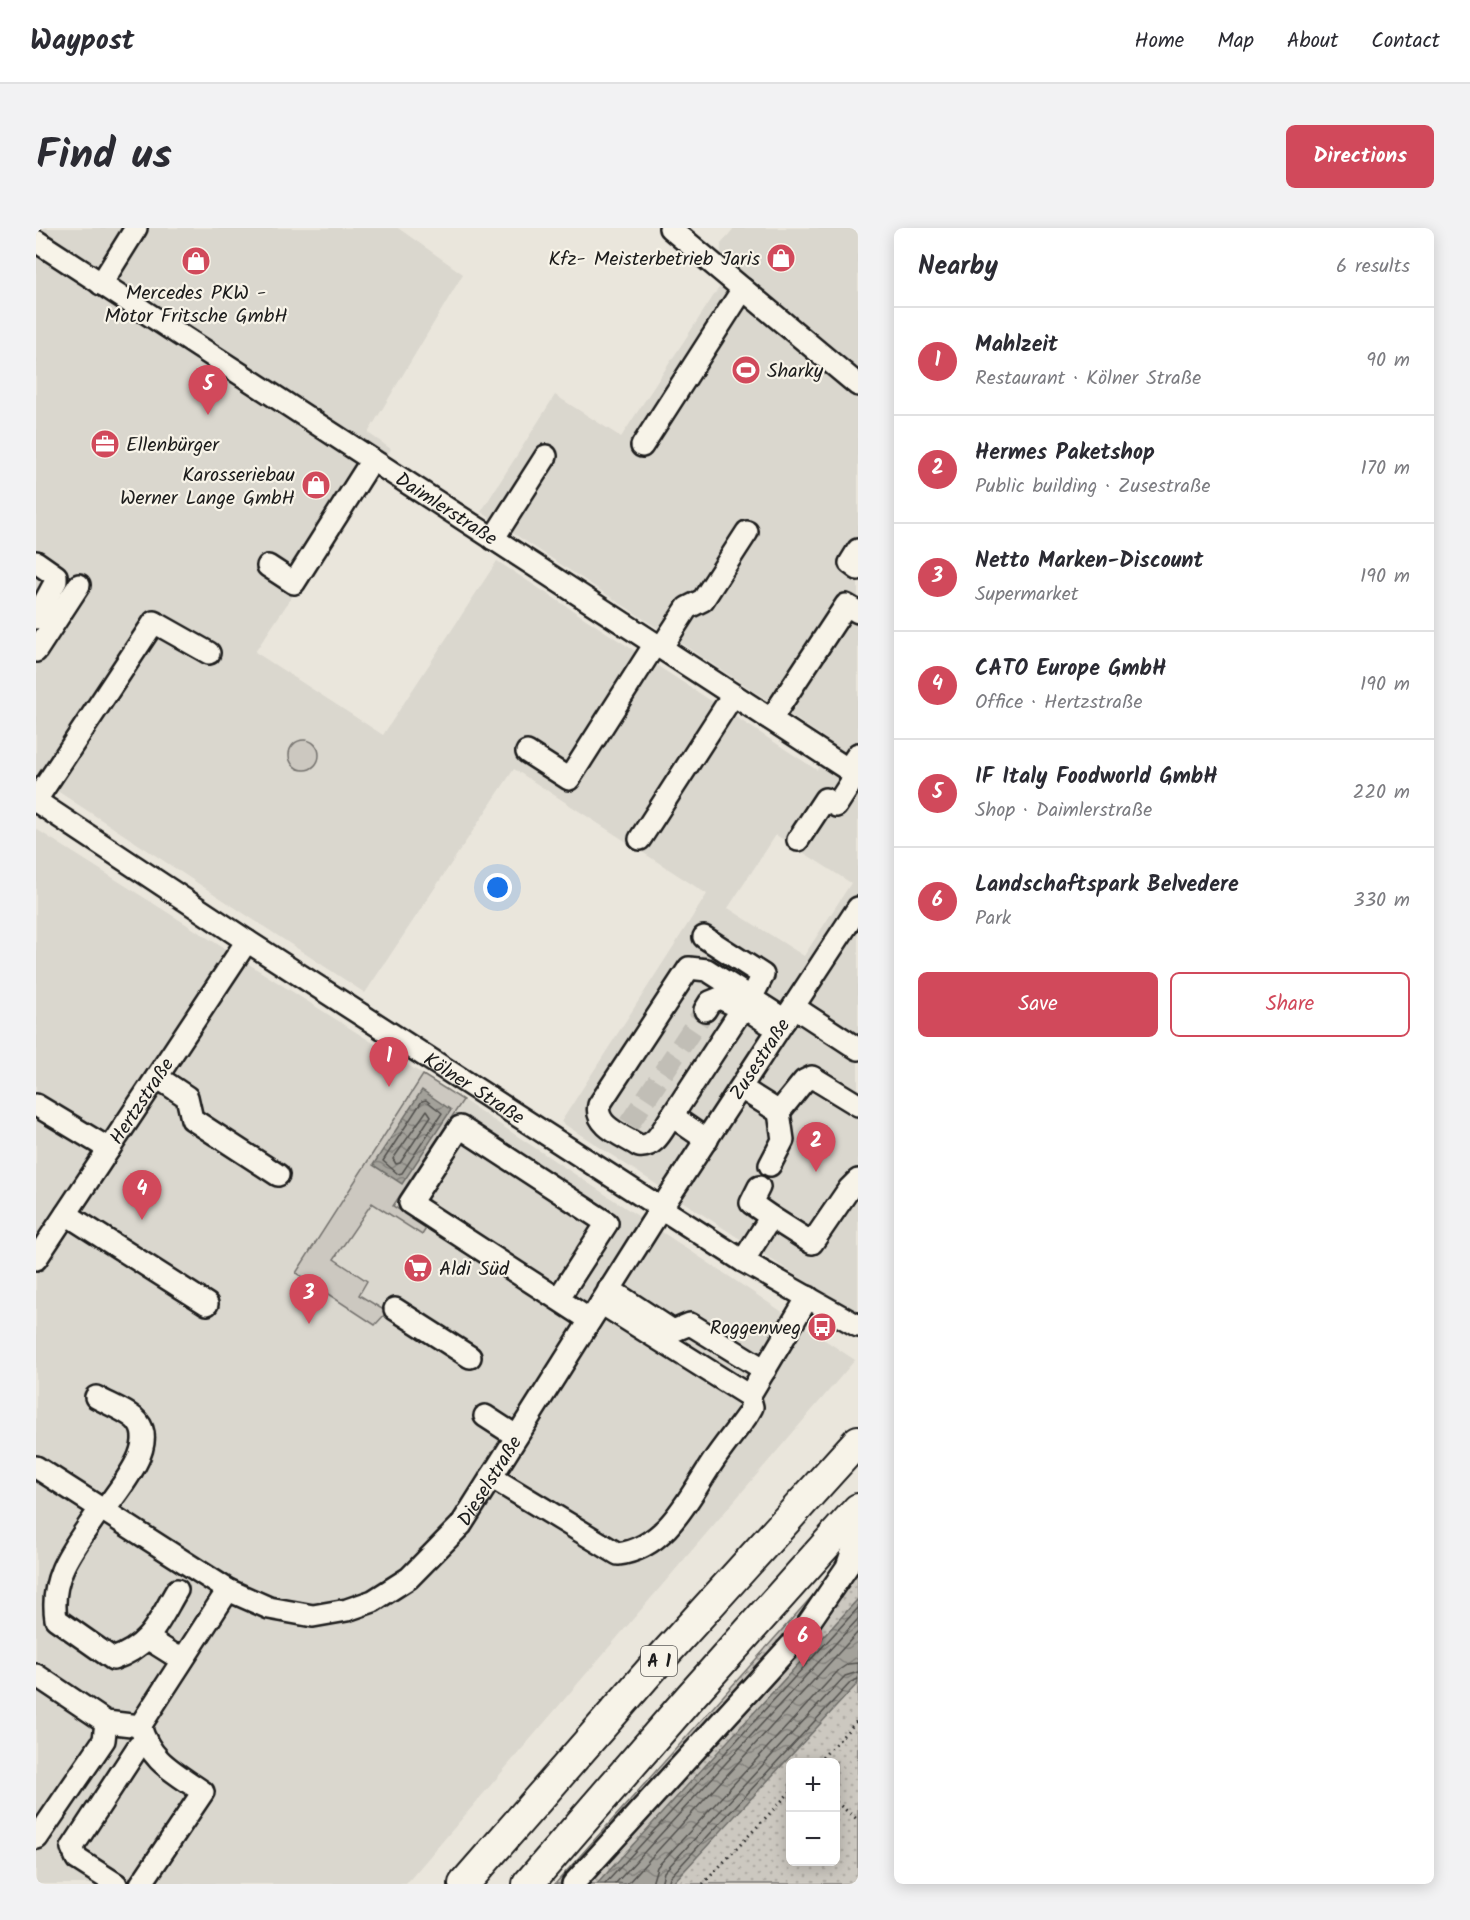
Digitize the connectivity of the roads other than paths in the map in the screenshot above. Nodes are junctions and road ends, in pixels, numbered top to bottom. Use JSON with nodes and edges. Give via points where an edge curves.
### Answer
{"nodes":[{"id":1,"x":136,"y":228,"type":"edge"},
{"id":2,"x":670,"y":228,"type":"edge"},
{"id":3,"x":36,"y":241,"type":"edge"},
{"id":4,"x":101,"y":284,"type":"junction"},
{"id":5,"x":743,"y":290,"type":"junction"},
{"id":6,"x":858,"y":385,"type":"edge"},
{"id":7,"x":642,"y":446,"type":"dead end"},
{"id":8,"x":546,"y":456,"type":"dead end"},
{"id":9,"x":372,"y":460,"type":"junction"},
{"id":10,"x":747,"y":532,"type":"dead end"},
{"id":11,"x":493,"y":539,"type":"junction"},
{"id":12,"x":858,"y":550,"type":"edge"},
{"id":13,"x":36,"y":562,"type":"edge"},
{"id":14,"x":268,"y":566,"type":"dead end"},
{"id":15,"x":858,"y":568,"type":"edge"},
{"id":16,"x":79,"y":585,"type":"dead end"},
{"id":17,"x":858,"y":612,"type":"edge"},
{"id":18,"x":36,"y":618,"type":"edge"},
{"id":19,"x":658,"y":646,"type":"junction"},
{"id":20,"x":36,"y":651,"type":"edge"},
{"id":21,"x":209,"y":652,"type":"dead end"},
{"id":22,"x":734,"y":695,"type":"junction"},
{"id":23,"x":771,"y":719,"type":"junction"},
{"id":24,"x":527,"y":752,"type":"dead end"},
{"id":25,"x":855,"y":769,"type":"edge"},
{"id":26,"x":36,"y":800,"type":"edge"},
{"id":27,"x":640,"y":839,"type":"dead end"},
{"id":28,"x":798,"y":840,"type":"dead end"},
{"id":29,"x":858,"y":908,"type":"edge"},
{"id":30,"x":704,"y":936,"type":"dead end"},
{"id":31,"x":247,"y":941,"type":"junction"},
{"id":32,"x":749,"y":1004,"type":"junction"},
{"id":33,"x":705,"y":1010,"type":"tunnel mouth"},
{"id":34,"x":786,"y":1019,"type":"junction"},
{"id":35,"x":858,"y":1049,"type":"edge"},
{"id":36,"x":156,"y":1077,"type":"junction"},
{"id":37,"x":741,"y":1088,"type":"junction"},
{"id":38,"x":36,"y":1105,"type":"edge"},
{"id":39,"x":858,"y":1105,"type":"edge"},
{"id":40,"x":779,"y":1112,"type":"junction"},
{"id":41,"x":672,"y":1116,"type":"junction"},
{"id":42,"x":707,"y":1140,"type":"junction"},
{"id":43,"x":109,"y":1149,"type":"junction"},
{"id":44,"x":770,"y":1165,"type":"dead end"},
{"id":45,"x":278,"y":1174,"type":"dead end"},
{"id":46,"x":858,"y":1180,"type":"edge"},
{"id":47,"x":759,"y":1187,"type":"dead end"},
{"id":48,"x":662,"y":1209,"type":"junction"},
{"id":49,"x":66,"y":1214,"type":"junction"},
{"id":50,"x":771,"y":1217,"type":"junction"},
{"id":51,"x":36,"y":1259,"type":"edge"},
{"id":52,"x":742,"y":1261,"type":"junction"},
{"id":53,"x":808,"y":1297,"type":"junction"},
{"id":54,"x":558,"y":1299,"type":"junction"},
{"id":55,"x":207,"y":1304,"type":"dead end"},
{"id":56,"x":600,"y":1304,"type":"junction"},
{"id":57,"x":395,"y":1309,"type":"dead end"},
{"id":58,"x":858,"y":1326,"type":"edge"},
{"id":59,"x":470,"y":1357,"type":"dead end"},
{"id":60,"x":765,"y":1370,"type":"junction"},
{"id":61,"x":749,"y":1396,"type":"junction"},
{"id":62,"x":96,"y":1397,"type":"dead end"},
{"id":63,"x":485,"y":1416,"type":"dead end"},
{"id":64,"x":516,"y":1437,"type":"junction"},
{"id":65,"x":858,"y":1441,"type":"edge"},
{"id":66,"x":36,"y":1467,"type":"edge"},
{"id":67,"x":491,"y":1477,"type":"junction"},
{"id":68,"x":858,"y":1509,"type":"edge"},
{"id":69,"x":102,"y":1510,"type":"junction"},
{"id":70,"x":858,"y":1535,"type":"edge"},
{"id":71,"x":177,"y":1590,"type":"dead end"},
{"id":72,"x":228,"y":1590,"type":"junction"},
{"id":73,"x":147,"y":1638,"type":"junction"},
{"id":74,"x":182,"y":1660,"type":"junction"},
{"id":75,"x":36,"y":1675,"type":"edge"},
{"id":76,"x":106,"y":1722,"type":"junction"},
{"id":77,"x":143,"y":1735,"type":"junction"},
{"id":78,"x":37,"y":1838,"type":"edge"},
{"id":79,"x":116,"y":1884,"type":"edge"},
{"id":80,"x":141,"y":1884,"type":"edge"},
{"id":81,"x":464,"y":1884,"type":"edge"},
{"id":82,"x":528,"y":1884,"type":"edge"},
{"id":83,"x":573,"y":1884,"type":"edge"}],
"edges":[{"from":1,"to":4,"type":"street"},
{"from":2,"to":5,"type":"street"},
{"from":3,"to":4,"type":"street","name":"Daimlerstraße"},
{"from":4,"to":9,"type":"street","name":"Daimlerstraße"},
{"from":5,"to":6,"type":"street"},
{"from":5,"to":7,"type":"street"},
{"from":8,"to":11,"type":"street"},
{"from":9,"to":11,"type":"street","name":"Daimlerstraße"},
{"from":9,"to":14,"type":"street","via":[[294,583]]},
{"from":10,"to":19,"type":"street","via":[[703,600],[687,608]]},
{"from":11,"to":19,"type":"street","name":"Daimlerstraße"},
{"from":12,"to":15,"type":"street","via":[[850,563]]},
{"from":13,"to":18,"type":"street","via":[[56,576],[56,581]]},
{"from":16,"to":20,"type":"street"},
{"from":17,"to":23,"type":"street","via":[[846,605]]},
{"from":19,"to":22,"type":"street","name":"Daimlerstraße"},
{"from":19,"to":24,"type":"street","via":[[569,779]]},
{"from":21,"to":26,"type":"street","via":[[154,622]]},
{"from":22,"to":23,"type":"street","name":"Daimlerstraße"},
{"from":22,"to":27,"type":"street"},
{"from":23,"to":25,"type":"street","name":"Daimlerstraße"},
{"from":25,"to":28,"type":"street","via":[[836,806],[825,798]]},
{"from":26,"to":31,"type":"street","name":"Kölner Straße"},
{"from":29,"to":34,"type":"street","name":"Zusestraße"},
{"from":30,"to":32,"type":"street","via":[[763,975]]},
{"from":31,"to":36,"type":"street","name":"Hertzstraße"},
{"from":31,"to":48,"type":"street","name":"Kölner Straße"},
{"from":32,"to":33,"type":"street","via":[[720,998],[710,1002]]},
{"from":32,"to":34,"type":"street"},
{"from":32,"to":41,"type":"street"},
{"from":32,"to":41,"type":"street","via":[[700,967],[686,971],[599,1105],[599,1119],[625,1129],[639,1146],[645,1147],[653,1143]]},
{"from":34,"to":35,"type":"street"},
{"from":34,"to":37,"type":"street","name":"Zusestraße"},
{"from":36,"to":43,"type":"street","name":"Hertzstraße"},
{"from":36,"to":45,"type":"street","via":[[187,1097],[192,1119]]},
{"from":37,"to":40,"type":"street"},
{"from":37,"to":42,"type":"street","name":"Zusestraße"},
{"from":38,"to":43,"type":"street"},
{"from":39,"to":40,"type":"street","via":[[812,1077]]},
{"from":40,"to":44,"type":"street","via":[[783,1140]]},
{"from":41,"to":42,"type":"street"},
{"from":42,"to":48,"type":"street","name":"Zusestraße"},
{"from":43,"to":49,"type":"street","name":"Hertzstraße"},
{"from":46,"to":50,"type":"street","via":[[812,1243]]},
{"from":47,"to":50,"type":"street","via":[[751,1203]]},
{"from":48,"to":52,"type":"street","name":"Kölner Straße"},
{"from":48,"to":56,"type":"street","name":"Dieselstraße"},
{"from":49,"to":51,"type":"street","name":"Hertzstraße"},
{"from":49,"to":55,"type":"street"},
{"from":50,"to":52,"type":"street"},
{"from":52,"to":53,"type":"street","name":"Kölner Straße"},
{"from":53,"to":58,"type":"street","name":"Kölner Straße"},
{"from":53,"to":60,"type":"street"},
{"from":54,"to":54,"type":"street","via":[[410,1203],[460,1127],[607,1223]]},
{"from":54,"to":56,"type":"street"},
{"from":56,"to":60,"type":"street","via":[[673,1331],[690,1324]]},
{"from":56,"to":61,"type":"street"},
{"from":56,"to":64,"type":"street","name":"Dieselstraße"},
{"from":57,"to":59,"type":"street"},
{"from":60,"to":61,"type":"street"},
{"from":61,"to":67,"type":"street","via":[[752,1407],[748,1414],[679,1514],[653,1540],[632,1552],[618,1554]]},
{"from":62,"to":69,"type":"street","via":[[134,1418],[145,1433],[143,1451]]},
{"from":63,"to":64,"type":"street"},
{"from":64,"to":67,"type":"street","name":"Dieselstraße"},
{"from":65,"to":81,"type":"highway","number":"A 1"},
{"from":66,"to":69,"type":"street","name":"Dieselstraße"},
{"from":67,"to":72,"type":"street","name":"Dieselstraße","via":[[460,1525],[409,1578],[373,1600],[313,1616],[269,1608]]},
{"from":68,"to":82,"type":"highway","number":"A 1"},
{"from":69,"to":72,"type":"street","name":"Dieselstraße"},
{"from":69,"to":73,"type":"street","via":[[59,1573],[53,1599],[56,1619],[113,1659],[134,1652]]},
{"from":70,"to":83,"type":"street","via":[[847,1567],[801,1634]]},
{"from":71,"to":73,"type":"street"},
{"from":72,"to":74,"type":"street"},
{"from":73,"to":74,"type":"street"},
{"from":74,"to":77,"type":"street"},
{"from":75,"to":76,"type":"street"},
{"from":76,"to":77,"type":"street"},
{"from":76,"to":78,"type":"street","via":[[104,1740]]},
{"from":77,"to":79,"type":"street","via":[[72,1848],[77,1859]]},
{"from":77,"to":80,"type":"street","via":[[157,1760],[203,1792]]}]}
